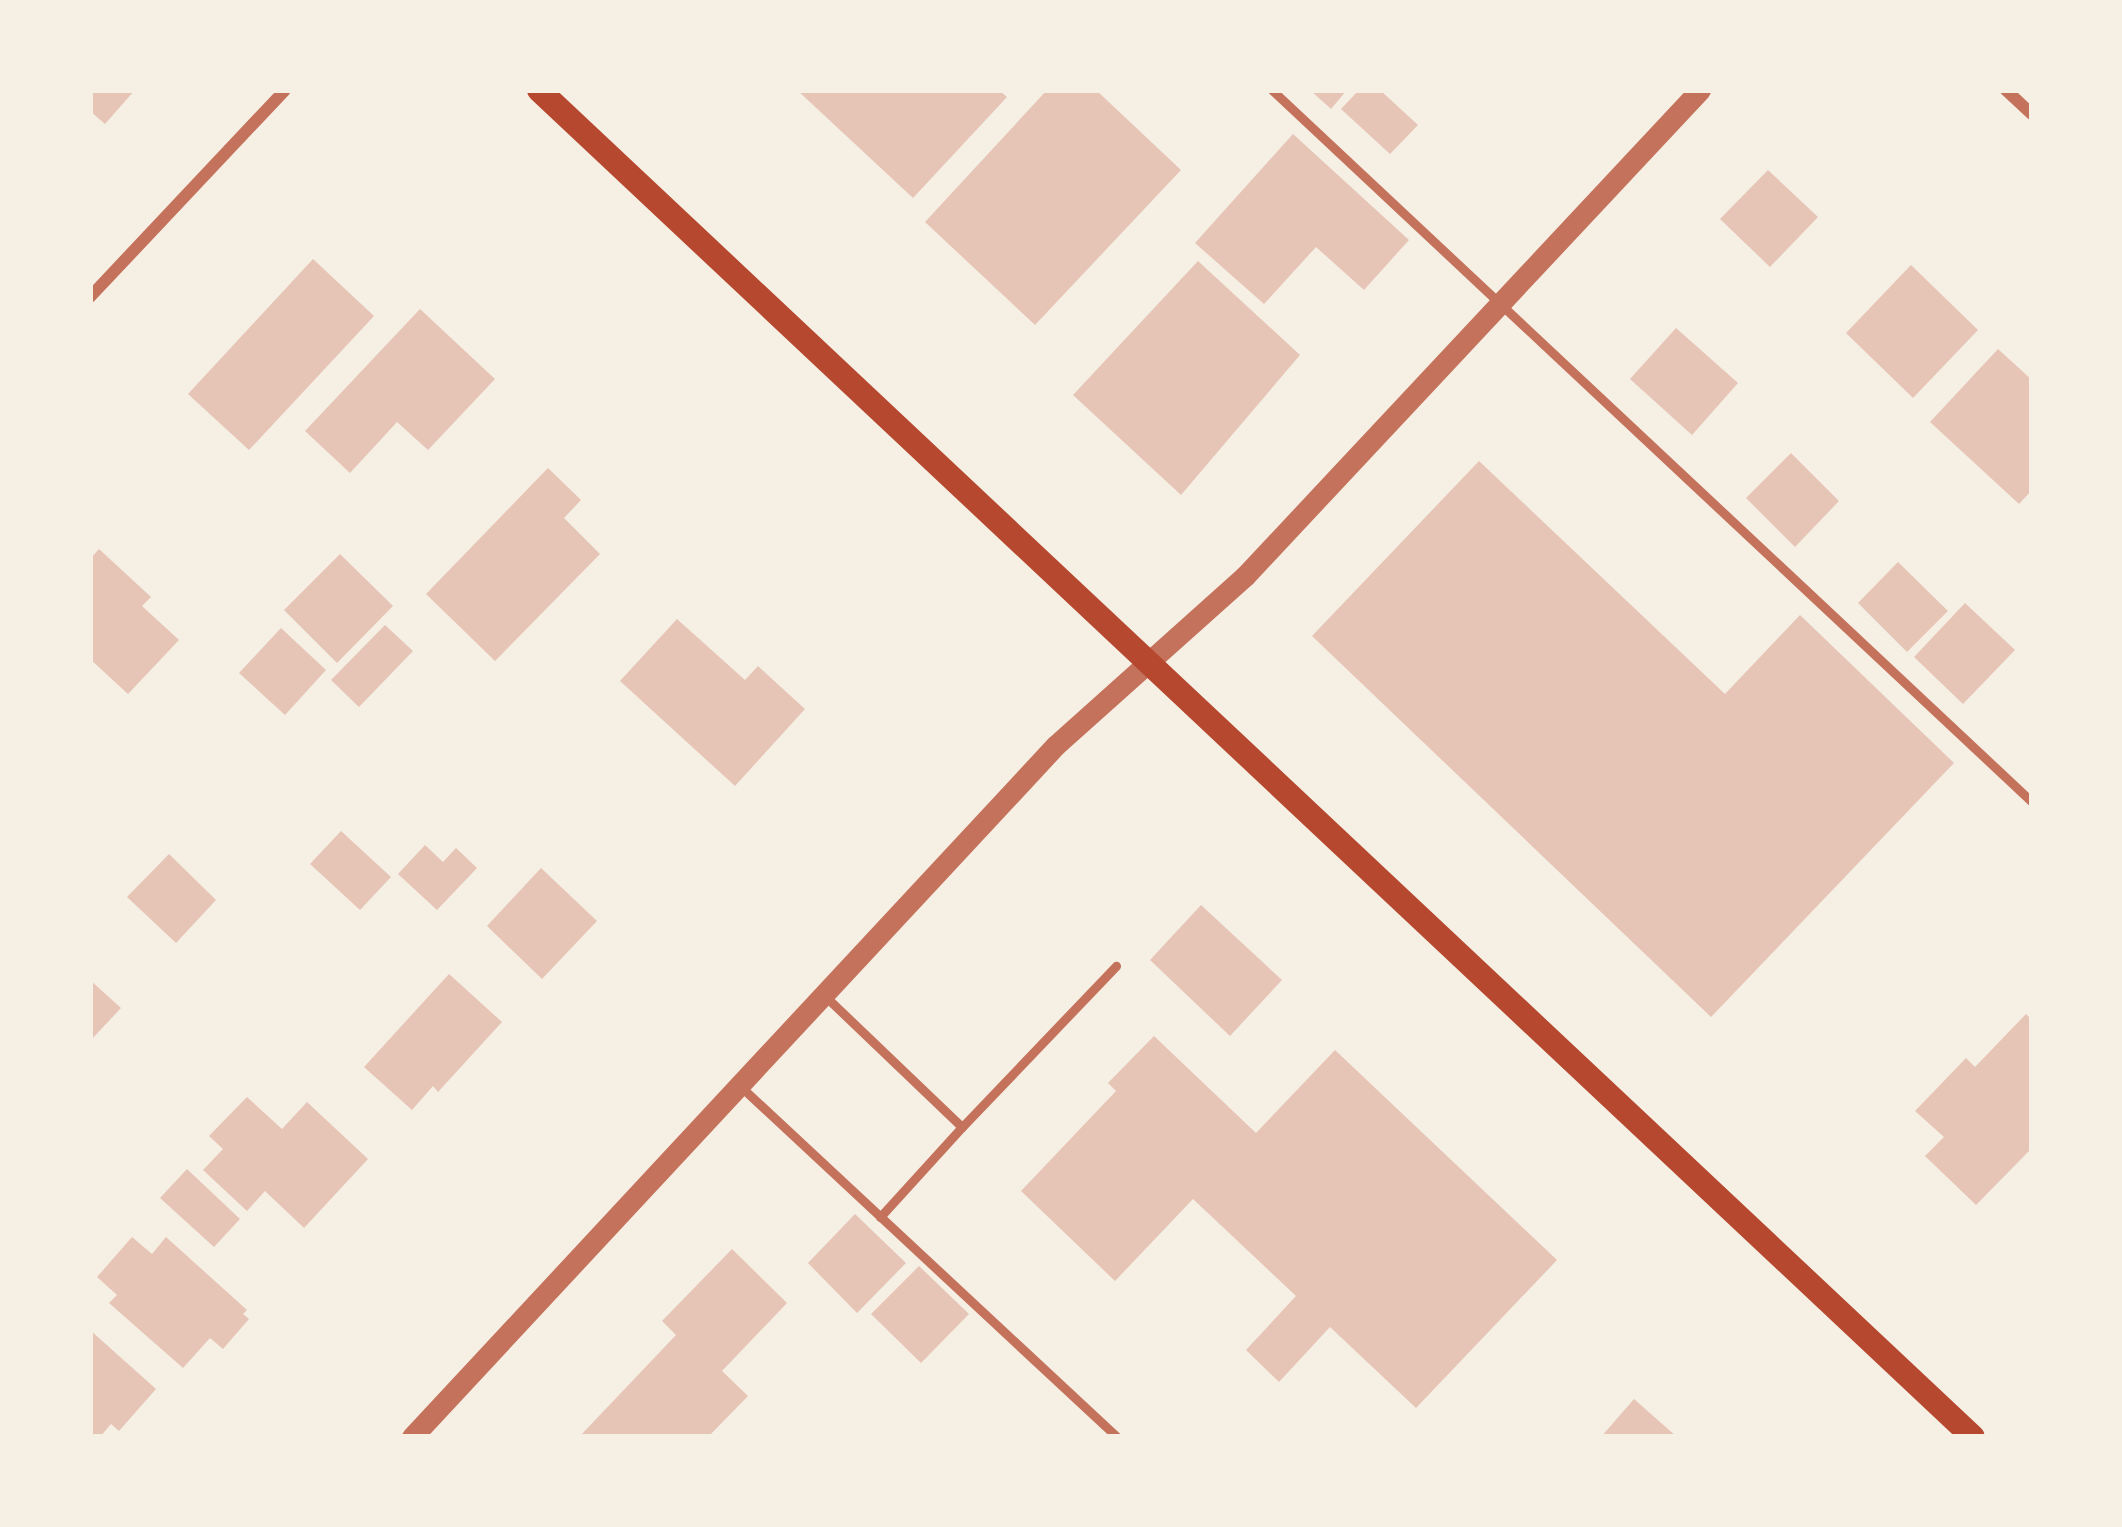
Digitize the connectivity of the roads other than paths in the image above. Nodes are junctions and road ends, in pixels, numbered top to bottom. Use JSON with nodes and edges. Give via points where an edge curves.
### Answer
{"nodes":[{"id":1,"x":285,"y":90,"type":"edge"},
{"id":2,"x":538,"y":90,"type":"edge"},
{"id":3,"x":1272,"y":90,"type":"edge"},
{"id":4,"x":1700,"y":90,"type":"edge"},
{"id":5,"x":2006,"y":90,"type":"edge"},
{"id":6,"x":2032,"y":114,"type":"edge"},
{"id":7,"x":90,"y":297,"type":"edge"},
{"id":8,"x":1503,"y":302,"type":"junction"},
{"id":9,"x":1143,"y":663,"type":"junction"},
{"id":10,"x":2032,"y":802,"type":"edge"},
{"id":11,"x":1116,"y":967,"type":"dead end"},
{"id":12,"x":822,"y":994,"type":"junction"},
{"id":13,"x":738,"y":1084,"type":"junction"},
{"id":14,"x":962,"y":1126,"type":"junction"},
{"id":15,"x":880,"y":1217,"type":"junction"},
{"id":16,"x":412,"y":1437,"type":"edge"},
{"id":17,"x":1118,"y":1437,"type":"edge"},
{"id":18,"x":1973,"y":1437,"type":"edge"}],
"edges":[{"from":1,"to":7,"type":"street"},
{"from":2,"to":9,"type":"main road"},
{"from":3,"to":8,"type":"lane"},
{"from":4,"to":8,"type":"street"},
{"from":5,"to":6,"type":"street"},
{"from":8,"to":9,"type":"street","via":[[1245,576]]},
{"from":8,"to":10,"type":"lane"},
{"from":9,"to":12,"type":"street"},
{"from":9,"to":18,"type":"main road"},
{"from":11,"to":14,"type":"lane"},
{"from":12,"to":13,"type":"street"},
{"from":12,"to":14,"type":"lane"},
{"from":13,"to":15,"type":"lane"},
{"from":13,"to":16,"type":"street"},
{"from":14,"to":15,"type":"lane"},
{"from":15,"to":17,"type":"lane"}]}
